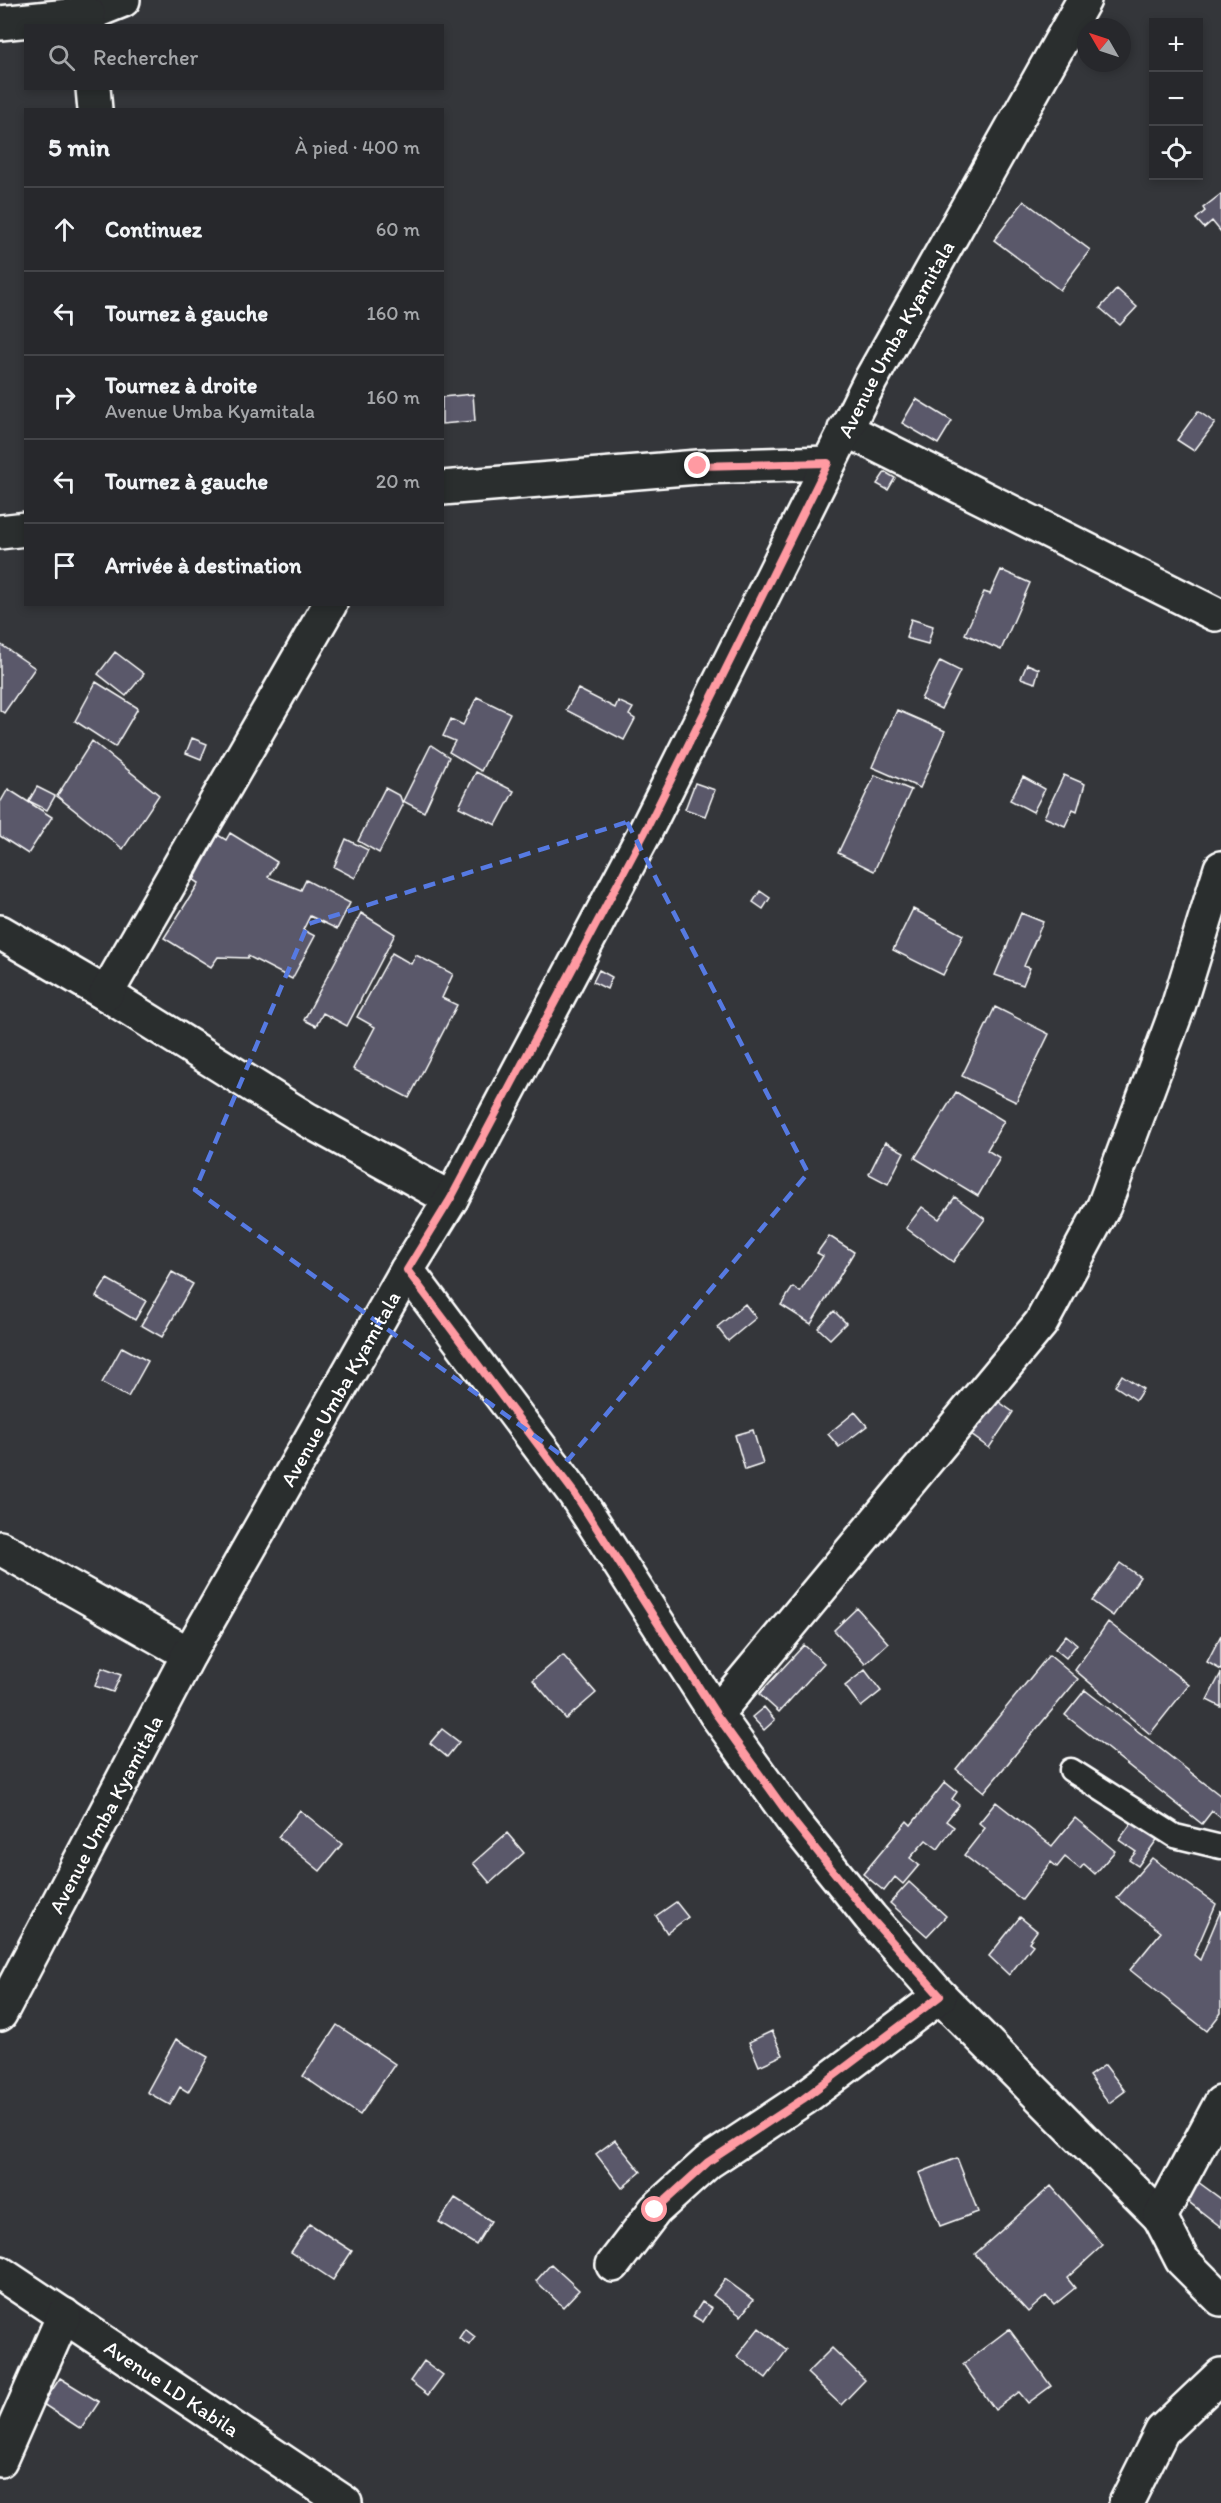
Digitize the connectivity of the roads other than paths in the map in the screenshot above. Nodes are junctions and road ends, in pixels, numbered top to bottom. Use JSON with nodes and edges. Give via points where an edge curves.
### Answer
{"nodes":[{"id":1,"x":123,"y":0,"type":"edge"},
{"id":2,"x":1084,"y":0,"type":"edge"},
{"id":3,"x":89,"y":20,"type":"edge"},
{"id":4,"x":0,"y":22,"type":"edge"},
{"id":5,"x":93,"y":90,"type":"edge"},
{"id":6,"x":95,"y":108,"type":"edge"},
{"id":7,"x":845,"y":429,"type":"junction"},
{"id":8,"x":828,"y":463,"type":"junction"},
{"id":9,"x":444,"y":488,"type":"edge"},
{"id":10,"x":24,"y":529,"type":"edge"},
{"id":11,"x":0,"y":532,"type":"edge"},
{"id":12,"x":329,"y":606,"type":"edge"},
{"id":13,"x":1219,"y":608,"type":"edge"},
{"id":14,"x":1221,"y":868,"type":"edge"},
{"id":15,"x":0,"y":932,"type":"edge"},
{"id":16,"x":106,"y":994,"type":"junction"},
{"id":17,"x":451,"y":1198,"type":"junction"},
{"id":18,"x":407,"y":1270,"type":"junction"},
{"id":19,"x":0,"y":1548,"type":"edge"},
{"id":20,"x":189,"y":1654,"type":"junction"},
{"id":21,"x":716,"y":1714,"type":"junction"},
{"id":22,"x":1071,"y":1770,"type":"dead end"},
{"id":23,"x":1221,"y":1847,"type":"edge"},
{"id":24,"x":940,"y":1996,"type":"junction"},
{"id":25,"x":0,"y":2014,"type":"edge"},
{"id":26,"x":1221,"y":2103,"type":"edge"},
{"id":27,"x":1160,"y":2217,"type":"junction"},
{"id":28,"x":613,"y":2265,"type":"dead end"},
{"id":29,"x":0,"y":2273,"type":"edge"},
{"id":30,"x":1221,"y":2299,"type":"edge"},
{"id":31,"x":64,"y":2315,"type":"junction"},
{"id":32,"x":1221,"y":2375,"type":"edge"},
{"id":33,"x":0,"y":2460,"type":"edge"},
{"id":34,"x":345,"y":2503,"type":"edge"},
{"id":35,"x":1126,"y":2503,"type":"edge"}],
"edges":[{"from":1,"to":3,"type":"street"},
{"from":2,"to":7,"type":"street","name":"Avenue Umba Kyamitala"},
{"from":3,"to":4,"type":"street"},
{"from":5,"to":6,"type":"street"},
{"from":7,"to":8,"type":"street","name":"Avenue Umba Kyamitala"},
{"from":7,"to":13,"type":"street"},
{"from":8,"to":9,"type":"street","via":[[698,466]]},
{"from":8,"to":17,"type":"street","name":"Avenue Umba Kyamitala","via":[[644,834]]},
{"from":10,"to":11,"type":"street"},
{"from":12,"to":16,"type":"street"},
{"from":14,"to":21,"type":"street","via":[[1178,1007],[1104,1206],[1041,1323]]},
{"from":15,"to":16,"type":"street"},
{"from":16,"to":17,"type":"street","via":[[308,1120]]},
{"from":17,"to":18,"type":"street","name":"Avenue Umba Kyamitala"},
{"from":18,"to":20,"type":"street","name":"Avenue Umba Kyamitala"},
{"from":18,"to":21,"type":"street","via":[[575,1494]]},
{"from":19,"to":20,"type":"street"},
{"from":20,"to":25,"type":"street","name":"Avenue Umba Kyamitala"},
{"from":21,"to":24,"type":"street","via":[[793,1821]]},
{"from":22,"to":23,"type":"lane","via":[[1175,1836]]},
{"from":24,"to":27,"type":"street"},
{"from":24,"to":28,"type":"street","via":[[803,2099],[708,2162],[655,2210]]},
{"from":26,"to":27,"type":"street"},
{"from":27,"to":30,"type":"street","via":[[1182,2260]]},
{"from":29,"to":31,"type":"street","name":"Avenue LD Kabila"},
{"from":31,"to":33,"type":"street"},
{"from":31,"to":34,"type":"street","name":"Avenue LD Kabila"},
{"from":32,"to":35,"type":"street","via":[[1162,2432]]}]}
